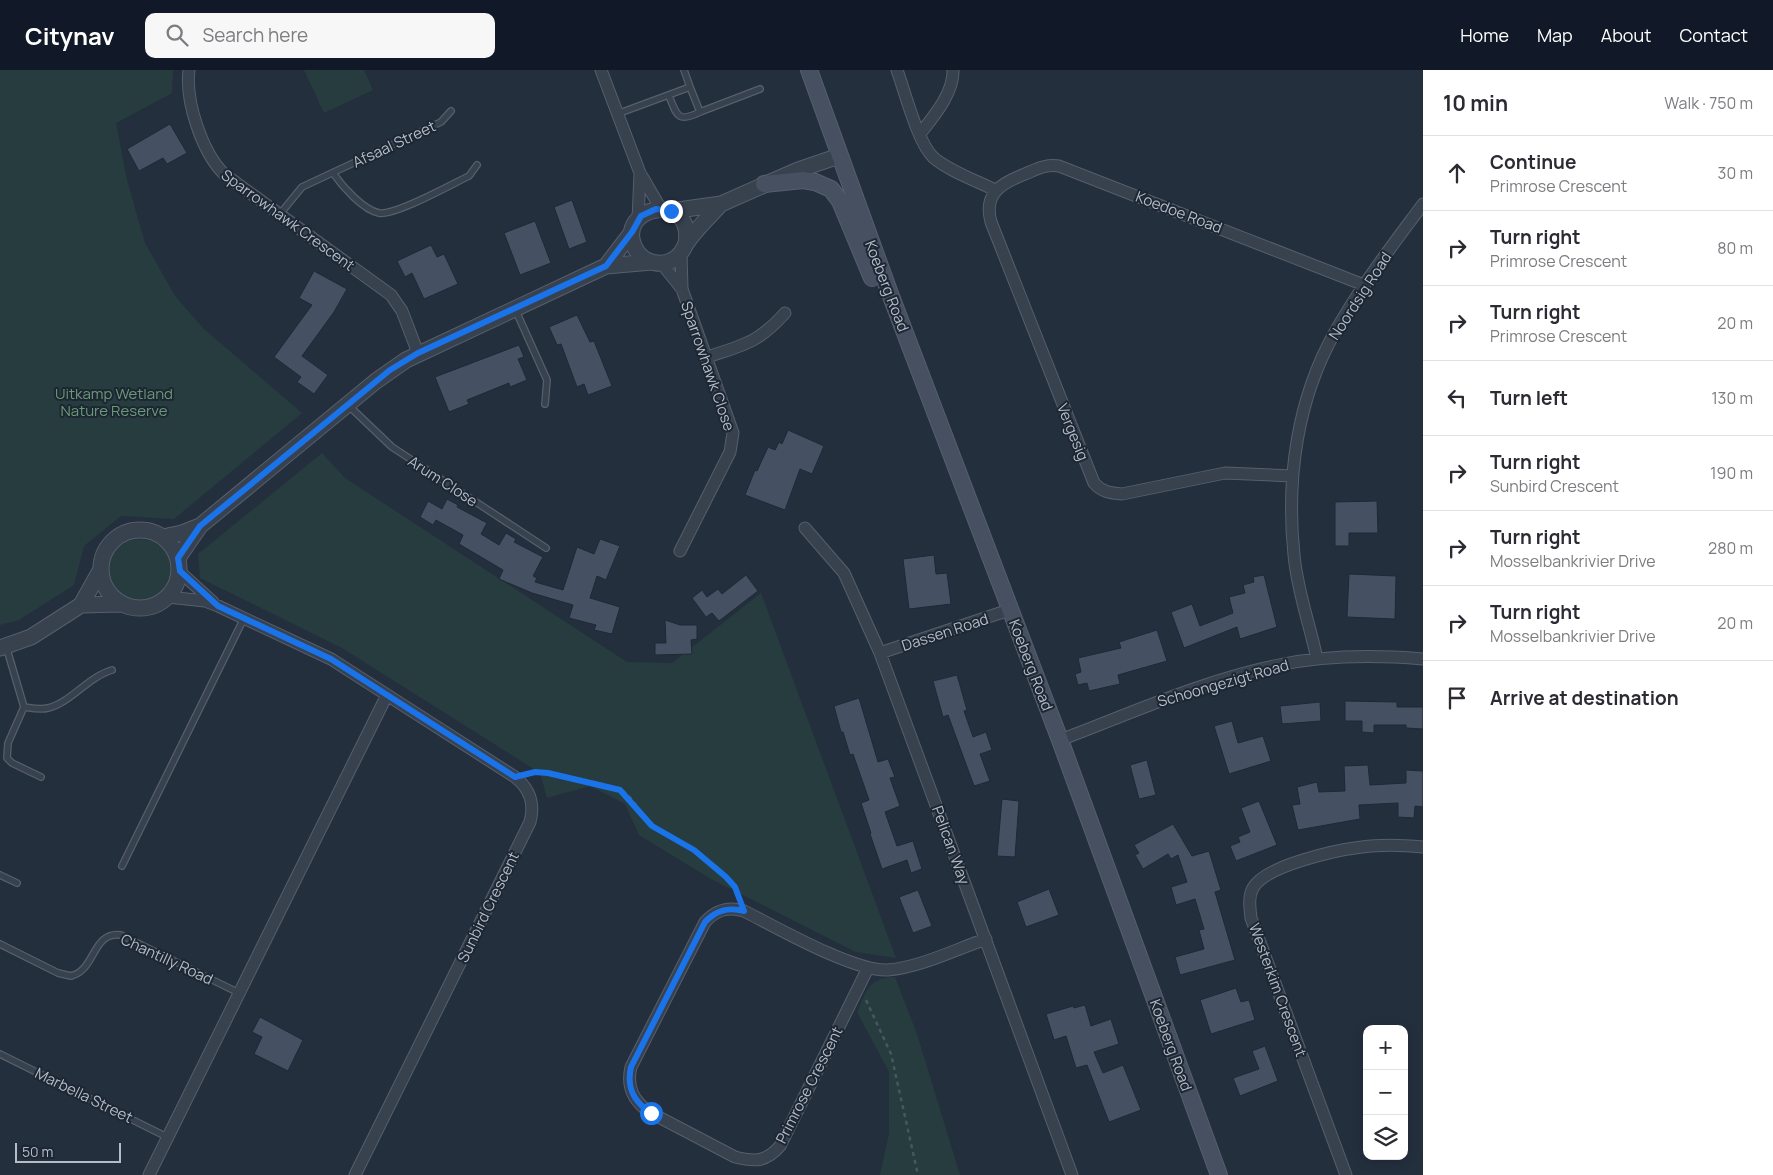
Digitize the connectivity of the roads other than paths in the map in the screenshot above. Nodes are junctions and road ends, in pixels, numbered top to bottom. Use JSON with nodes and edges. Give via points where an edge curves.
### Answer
{"nodes":[{"id":1,"x":189,"y":70,"type":"edge"},
{"id":2,"x":601,"y":70,"type":"edge"},
{"id":3,"x":684,"y":70,"type":"edge"},
{"id":4,"x":809,"y":70,"type":"edge"},
{"id":5,"x":897,"y":70,"type":"edge"},
{"id":6,"x":953,"y":70,"type":"edge"},
{"id":7,"x":690,"y":87,"type":"junction"},
{"id":8,"x":760,"y":89,"type":"dead end"},
{"id":9,"x":669,"y":96,"type":"junction"},
{"id":10,"x":452,"y":112,"type":"dead end"},
{"id":11,"x":700,"y":112,"type":"junction"},
{"id":12,"x":617,"y":114,"type":"junction"},
{"id":13,"x":920,"y":134,"type":"junction"},
{"id":14,"x":839,"y":156,"type":"junction"},
{"id":15,"x":477,"y":165,"type":"dead end"},
{"id":16,"x":333,"y":172,"type":"junction"},
{"id":17,"x":640,"y":173,"type":"junction"},
{"id":18,"x":764,"y":184,"type":"junction"},
{"id":19,"x":995,"y":190,"type":"junction"},
{"id":20,"x":720,"y":204,"type":"junction"},
{"id":21,"x":1423,"y":204,"type":"edge"},
{"id":22,"x":666,"y":210,"type":"junction"},
{"id":23,"x":280,"y":214,"type":"junction"},
{"id":24,"x":635,"y":226,"type":"junction"},
{"id":25,"x":684,"y":248,"type":"junction"},
{"id":26,"x":656,"y":263,"type":"junction"},
{"id":27,"x":606,"y":266,"type":"junction"},
{"id":28,"x":1364,"y":285,"type":"junction"},
{"id":29,"x":682,"y":289,"type":"junction"},
{"id":30,"x":888,"y":292,"type":"junction"},
{"id":31,"x":515,"y":309,"type":"junction"},
{"id":32,"x":785,"y":313,"type":"dead end"},
{"id":33,"x":418,"y":353,"type":"junction"},
{"id":34,"x":706,"y":357,"type":"junction"},
{"id":35,"x":348,"y":404,"type":"junction"},
{"id":36,"x":545,"y":404,"type":"dead end"},
{"id":37,"x":1292,"y":476,"type":"junction"},
{"id":38,"x":200,"y":526,"type":"junction"},
{"id":39,"x":805,"y":528,"type":"dead end"},
{"id":40,"x":162,"y":537,"type":"junction"},
{"id":41,"x":546,"y":548,"type":"dead end"},
{"id":42,"x":680,"y":551,"type":"dead end"},
{"id":43,"x":179,"y":565,"type":"junction"},
{"id":44,"x":100,"y":571,"type":"junction"},
{"id":45,"x":168,"y":598,"type":"junction"},
{"id":46,"x":121,"y":604,"type":"junction"},
{"id":47,"x":81,"y":605,"type":"junction"},
{"id":48,"x":218,"y":606,"type":"junction"},
{"id":49,"x":1009,"y":610,"type":"junction"},
{"id":50,"x":244,"y":618,"type":"junction"},
{"id":51,"x":3,"y":647,"type":"edge"},
{"id":52,"x":880,"y":653,"type":"junction"},
{"id":53,"x":1317,"y":659,"type":"junction"},
{"id":54,"x":1423,"y":659,"type":"edge"},
{"id":55,"x":112,"y":670,"type":"dead end"},
{"id":56,"x":387,"y":694,"type":"junction"},
{"id":57,"x":24,"y":707,"type":"junction"},
{"id":58,"x":1060,"y":740,"type":"junction"},
{"id":59,"x":41,"y":777,"type":"dead end"},
{"id":60,"x":1423,"y":846,"type":"edge"},
{"id":61,"x":122,"y":866,"type":"dead end"},
{"id":62,"x":0,"y":875,"type":"edge"},
{"id":63,"x":17,"y":883,"type":"dead end"},
{"id":64,"x":986,"y":939,"type":"junction"},
{"id":65,"x":0,"y":944,"type":"edge"},
{"id":66,"x":868,"y":968,"type":"junction"},
{"id":67,"x":239,"y":993,"type":"junction"},
{"id":68,"x":0,"y":1054,"type":"edge"},
{"id":69,"x":167,"y":1137,"type":"junction"},
{"id":70,"x":149,"y":1175,"type":"edge"},
{"id":71,"x":355,"y":1175,"type":"edge"},
{"id":72,"x":1072,"y":1175,"type":"edge"},
{"id":73,"x":1218,"y":1175,"type":"edge"},
{"id":74,"x":1346,"y":1175,"type":"edge"}],
"edges":[{"from":1,"to":23,"type":"street","name":"Sparrowhawk Crescent","via":[[189,96],[213,163]]},
{"from":2,"to":12,"type":"street"},
{"from":3,"to":7,"type":"lane"},
{"from":4,"to":14,"type":"main road","name":"Koeberg Road"},
{"from":5,"to":13,"type":"street"},
{"from":6,"to":13,"type":"street","via":[[945,98]]},
{"from":7,"to":9,"type":"lane"},
{"from":7,"to":11,"type":"lane"},
{"from":8,"to":11,"type":"lane"},
{"from":9,"to":11,"type":"lane","via":[[680,117],[688,118]]},
{"from":9,"to":12,"type":"lane"},
{"from":10,"to":16,"type":"lane","name":"Afsaal Street","via":[[441,122]]},
{"from":12,"to":17,"type":"street"},
{"from":13,"to":19,"type":"street","via":[[935,159]]},
{"from":14,"to":18,"type":"street"},
{"from":14,"to":30,"type":"main road","name":"Koeberg Road"},
{"from":15,"to":16,"type":"lane","name":"Afsaal Street","via":[[469,176],[388,213],[372,210],[343,187]]},
{"from":16,"to":23,"type":"lane","name":"Afsaal Street","via":[[302,187]]},
{"from":17,"to":22,"type":"street"},
{"from":17,"to":24,"type":"street"},
{"from":18,"to":20,"type":"street"},
{"from":18,"to":30,"type":"main road","via":[[803,180],[831,189],[840,201],[874,282]]},
{"from":19,"to":28,"type":"street","name":"Koedoe Road","via":[[1042,166],[1065,168]]},
{"from":19,"to":37,"type":"street","name":"Vergesig","via":[[989,205],[990,222],[1099,489],[1122,494],[1225,472]]},
{"from":20,"to":22,"type":"street"},
{"from":20,"to":25,"type":"street"},
{"from":21,"to":28,"type":"street","name":"Noordsig Road"},
{"from":22,"to":24,"type":"street","via":[[650,210]]},
{"from":22,"to":25,"type":"street","via":[[685,225]]},
{"from":23,"to":33,"type":"street","name":"Sparrowhawk Crescent","via":[[391,296],[402,311]]},
{"from":24,"to":26,"type":"street","via":[[637,251]]},
{"from":24,"to":27,"type":"street"},
{"from":25,"to":26,"type":"street","via":[[672,260]]},
{"from":25,"to":29,"type":"street","name":"Sparrowhawk Close"},
{"from":26,"to":27,"type":"street"},
{"from":26,"to":29,"type":"street","name":"Sparrowhawk Close"},
{"from":27,"to":31,"type":"street"},
{"from":28,"to":37,"type":"street","name":"Noordsig Road","via":[[1334,333],[1310,389],[1294,451]]},
{"from":29,"to":34,"type":"street","name":"Sparrowhawk Close"},
{"from":30,"to":49,"type":"main road","name":"Koeberg Road"},
{"from":31,"to":33,"type":"street"},
{"from":31,"to":36,"type":"lane","via":[[547,380]]},
{"from":32,"to":34,"type":"street","via":[[767,333],[749,343]]},
{"from":33,"to":35,"type":"street","via":[[390,370]]},
{"from":34,"to":42,"type":"street","name":"Sparrowhawk Close","via":[[731,421],[733,440]]},
{"from":35,"to":38,"type":"street"},
{"from":35,"to":41,"type":"lane","name":"Arum Close","via":[[392,447]]},
{"from":37,"to":53,"type":"street","name":"Noordsig Road","via":[[1294,557]]},
{"from":38,"to":40,"type":"street"},
{"from":38,"to":43,"type":"street"},
{"from":39,"to":52,"type":"street","name":"Pelican Way","via":[[844,573]]},
{"from":40,"to":43,"type":"street","via":[[172,546]]},
{"from":40,"to":44,"type":"street","via":[[146,530],[129,531],[114,540],[103,554]]},
{"from":43,"to":45,"type":"street","via":[[177,584]]},
{"from":43,"to":48,"type":"street","name":"Sunbird Crescent"},
{"from":44,"to":46,"type":"street","via":[[107,590]]},
{"from":44,"to":47,"type":"street"},
{"from":45,"to":46,"type":"street","via":[[154,606],[137,609]]},
{"from":45,"to":48,"type":"street","name":"Sunbird Crescent","via":[[205,601]]},
{"from":46,"to":47,"type":"street"},
{"from":47,"to":51,"type":"street","via":[[42,631]]},
{"from":48,"to":50,"type":"street","name":"Sunbird Crescent"},
{"from":49,"to":52,"type":"street","name":"Dassen Road"},
{"from":49,"to":58,"type":"main road","name":"Koeberg Road"},
{"from":50,"to":56,"type":"street","name":"Sunbird Crescent","via":[[331,659]]},
{"from":50,"to":61,"type":"lane"},
{"from":51,"to":57,"type":"lane"},
{"from":52,"to":64,"type":"street","name":"Pelican Way"},
{"from":53,"to":54,"type":"street","name":"Schoongezigt Road","via":[[1366,656]]},
{"from":53,"to":58,"type":"street","name":"Schoongezigt Road","via":[[1278,665],[1177,695]]},
{"from":55,"to":57,"type":"lane","via":[[54,706],[42,709]]},
{"from":56,"to":67,"type":"street"},
{"from":56,"to":71,"type":"street","name":"Sunbird Crescent","via":[[515,777],[531,798],[532,814]]},
{"from":57,"to":59,"type":"lane","via":[[8,742],[7,758]]},
{"from":58,"to":73,"type":"main road","name":"Koeberg Road"},
{"from":60,"to":74,"type":"street","name":"Westerkim Crescent","via":[[1363,846],[1331,853],[1272,872],[1260,880],[1250,896],[1251,918]]},
{"from":62,"to":63,"type":"lane"},
{"from":64,"to":66,"type":"street","name":"Primrose Crescent","via":[[904,968]]},
{"from":64,"to":72,"type":"street","name":"Pelican Way"},
{"from":65,"to":67,"type":"lane","name":"Chantilly Road","via":[[71,976],[86,968],[101,941],[111,935],[121,935]]},
{"from":66,"to":66,"type":"street","name":"Primrose Crescent","via":[[825,951],[744,911],[720,910],[705,922],[631,1067],[628,1078],[631,1093],[639,1105],[651,1113],[735,1156],[761,1160],[772,1155],[780,1146]]},
{"from":67,"to":69,"type":"street"},
{"from":68,"to":69,"type":"lane","name":"Marbella Street"},
{"from":69,"to":70,"type":"street"}]}
